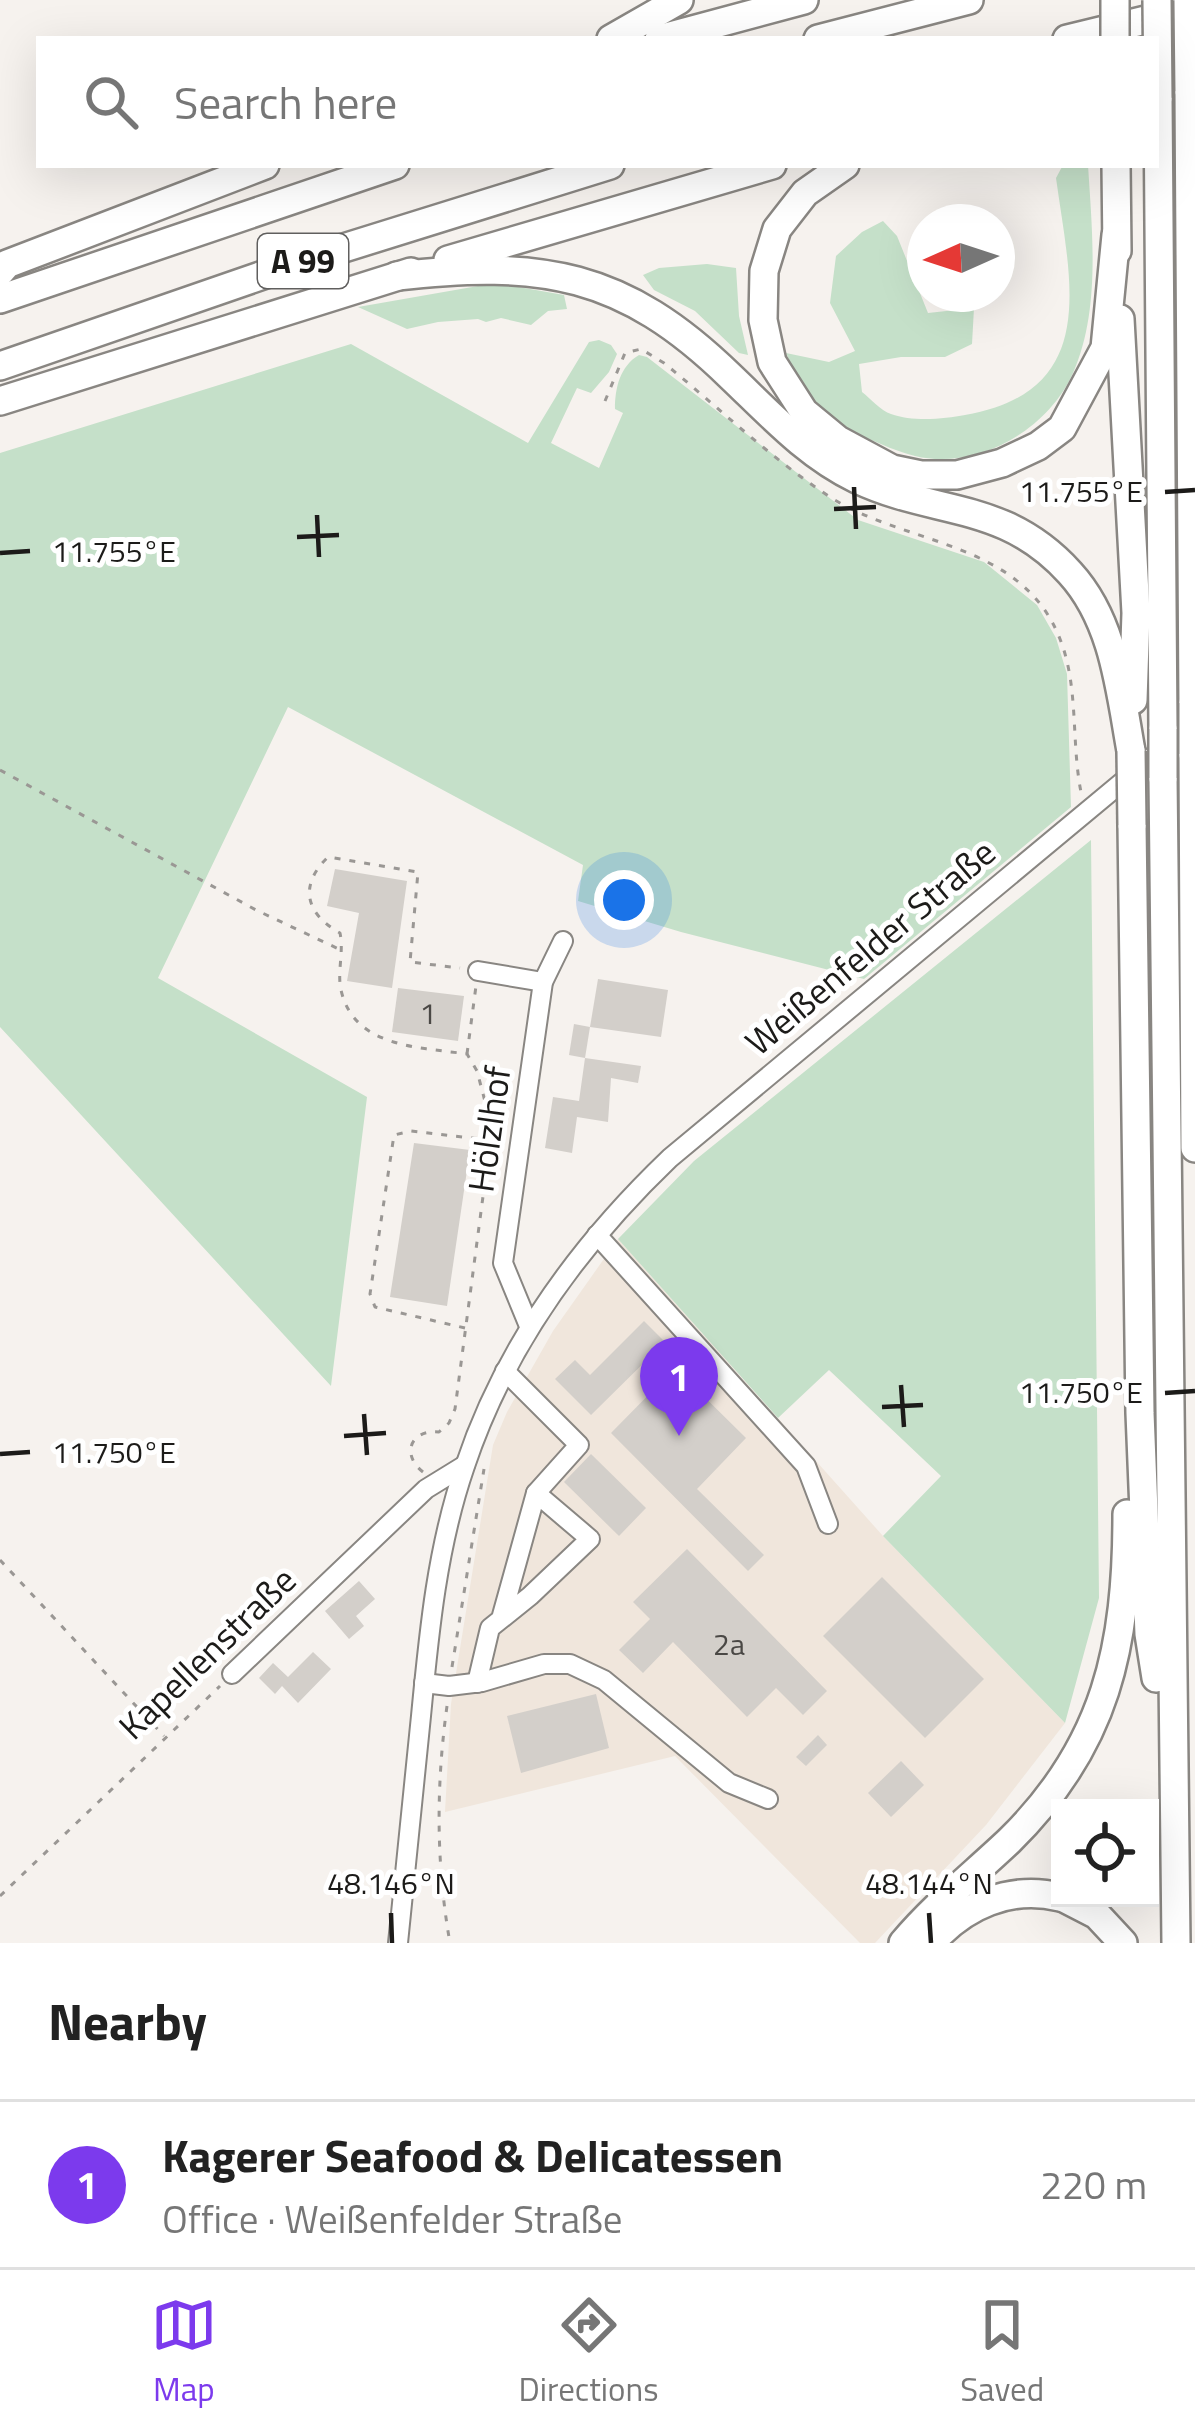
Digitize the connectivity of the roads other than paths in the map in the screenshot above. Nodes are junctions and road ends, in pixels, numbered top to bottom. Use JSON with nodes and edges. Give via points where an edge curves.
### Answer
{"nodes":[{"id":1,"x":679,"y":0,"type":"edge"},
{"id":2,"x":804,"y":0,"type":"edge"},
{"id":3,"x":969,"y":0,"type":"edge"},
{"id":4,"x":1114,"y":0,"type":"edge"},
{"id":5,"x":1156,"y":0,"type":"edge"},
{"id":6,"x":1189,"y":0,"type":"edge"},
{"id":7,"x":1195,"y":8,"type":"edge"},
{"id":8,"x":617,"y":36,"type":"edge"},
{"id":9,"x":670,"y":36,"type":"edge"},
{"id":10,"x":830,"y":36,"type":"edge"},
{"id":11,"x":1079,"y":36,"type":"edge"},
{"id":12,"x":1115,"y":36,"type":"edge"},
{"id":13,"x":1157,"y":36,"type":"edge"},
{"id":14,"x":1195,"y":57,"type":"edge"},
{"id":15,"x":1159,"y":65,"type":"edge"},
{"id":16,"x":257,"y":168,"type":"edge"},
{"id":17,"x":385,"y":168,"type":"edge"},
{"id":18,"x":600,"y":168,"type":"edge"},
{"id":19,"x":761,"y":168,"type":"edge"},
{"id":20,"x":841,"y":168,"type":"edge"},
{"id":21,"x":1116,"y":168,"type":"edge"},
{"id":22,"x":1158,"y":168,"type":"edge"},
{"id":23,"x":1116,"y":235,"type":"junction"},
{"id":24,"x":0,"y":272,"type":"edge"},
{"id":25,"x":397,"y":276,"type":"junction"},
{"id":26,"x":0,"y":299,"type":"edge"},
{"id":27,"x":0,"y":366,"type":"edge"},
{"id":28,"x":0,"y":401,"type":"edge"},
{"id":29,"x":1194,"y":712,"type":"edge"},
{"id":30,"x":1132,"y":751,"type":"junction"},
{"id":31,"x":1193,"y":754,"type":"edge"},
{"id":32,"x":563,"y":940,"type":"dead end"},
{"id":33,"x":478,"y":971,"type":"road end"},
{"id":34,"x":543,"y":982,"type":"junction"},
{"id":35,"x":1195,"y":1148,"type":"edge"},
{"id":36,"x":597,"y":1234,"type":"junction"},
{"id":37,"x":530,"y":1326,"type":"junction"},
{"id":38,"x":1140,"y":1345,"type":"junction"},
{"id":39,"x":505,"y":1371,"type":"junction"},
{"id":40,"x":465,"y":1465,"type":"junction"},
{"id":41,"x":536,"y":1492,"type":"junction"},
{"id":42,"x":828,"y":1524,"type":"dead end"},
{"id":43,"x":501,"y":1619,"type":"junction"},
{"id":44,"x":232,"y":1674,"type":"road end"},
{"id":45,"x":424,"y":1683,"type":"junction"},
{"id":46,"x":477,"y":1683,"type":"junction"},
{"id":47,"x":1172,"y":1786,"type":"junction"},
{"id":48,"x":769,"y":1798,"type":"dead end"},
{"id":49,"x":1051,"y":1895,"type":"edge"},
{"id":50,"x":1081,"y":1907,"type":"edge"},
{"id":51,"x":398,"y":1943,"type":"edge"},
{"id":52,"x":902,"y":1943,"type":"edge"},
{"id":53,"x":931,"y":1943,"type":"edge"},
{"id":54,"x":1123,"y":1943,"type":"edge"},
{"id":55,"x":1176,"y":1943,"type":"edge"}],
"edges":[{"from":1,"to":8,"type":"highway"},
{"from":2,"to":9,"type":"highway"},
{"from":3,"to":10,"type":"highway"},
{"from":4,"to":12,"type":"highway","bridge":true},
{"from":5,"to":13,"type":"highway","bridge":true},
{"from":6,"to":29,"type":"highway","bridge":true},
{"from":7,"to":11,"type":"highway"},
{"from":14,"to":15,"type":"highway"},
{"from":16,"to":24,"type":"highway"},
{"from":17,"to":26,"type":"highway","number":"A 99"},
{"from":18,"to":27,"type":"highway","number":"A 99"},
{"from":19,"to":25,"type":"highway"},
{"from":20,"to":23,"type":"highway","via":[[805,193],[778,229],[764,272],[764,320],[772,362],[804,412],[892,469],[957,475],[1002,463],[1062,428],[1105,348]]},
{"from":21,"to":23,"type":"highway"},
{"from":22,"to":47,"type":"highway","bridge":true},
{"from":23,"to":30,"type":"highway","via":[[1136,614]]},
{"from":25,"to":28,"type":"highway"},
{"from":25,"to":30,"type":"highway","via":[[497,268],[601,288],[681,333],[817,457],[890,492],[972,511],[1027,535],[1090,598],[1112,650]]},
{"from":29,"to":31,"type":"highway","bridge":true},
{"from":29,"to":36,"type":"street","name":"Weißenfelder Straße","via":[[670,1158]]},
{"from":30,"to":38,"type":"highway","bridge":true},
{"from":31,"to":35,"type":"highway"},
{"from":32,"to":34,"type":"street","name":"Hölzlhof"},
{"from":33,"to":34,"type":"street"},
{"from":34,"to":37,"type":"street","name":"Hölzlhof","via":[[503,1263]]},
{"from":36,"to":37,"type":"street","name":"Weißenfelder Straße"},
{"from":36,"to":42,"type":"street","via":[[806,1466]]},
{"from":37,"to":39,"type":"street","name":"Weißenfelder Straße"},
{"from":38,"to":47,"type":"highway","via":[[1149,1634]]},
{"from":38,"to":52,"type":"highway","via":[[1125,1385],[1125,1587],[1107,1695],[1047,1800]]},
{"from":39,"to":40,"type":"street","name":"Weißenfelder Straße"},
{"from":39,"to":41,"type":"street","via":[[579,1445]]},
{"from":40,"to":44,"type":"street","name":"Kapellenstraße","via":[[427,1490]]},
{"from":40,"to":45,"type":"street","name":"Weißenfelder Straße","via":[[436,1581]]},
{"from":41,"to":43,"type":"street"},
{"from":41,"to":43,"type":"street","via":[[590,1539]]},
{"from":43,"to":46,"type":"street","via":[[490,1628]]},
{"from":45,"to":46,"type":"street"},
{"from":45,"to":51,"type":"street","name":"Weißenfelder Straße"},
{"from":46,"to":48,"type":"street","via":[[570,1664],[604,1680],[729,1783]]},
{"from":47,"to":55,"type":"highway"},
{"from":49,"to":53,"type":"highway","via":[[983,1903]]},
{"from":50,"to":54,"type":"highway"}]}
